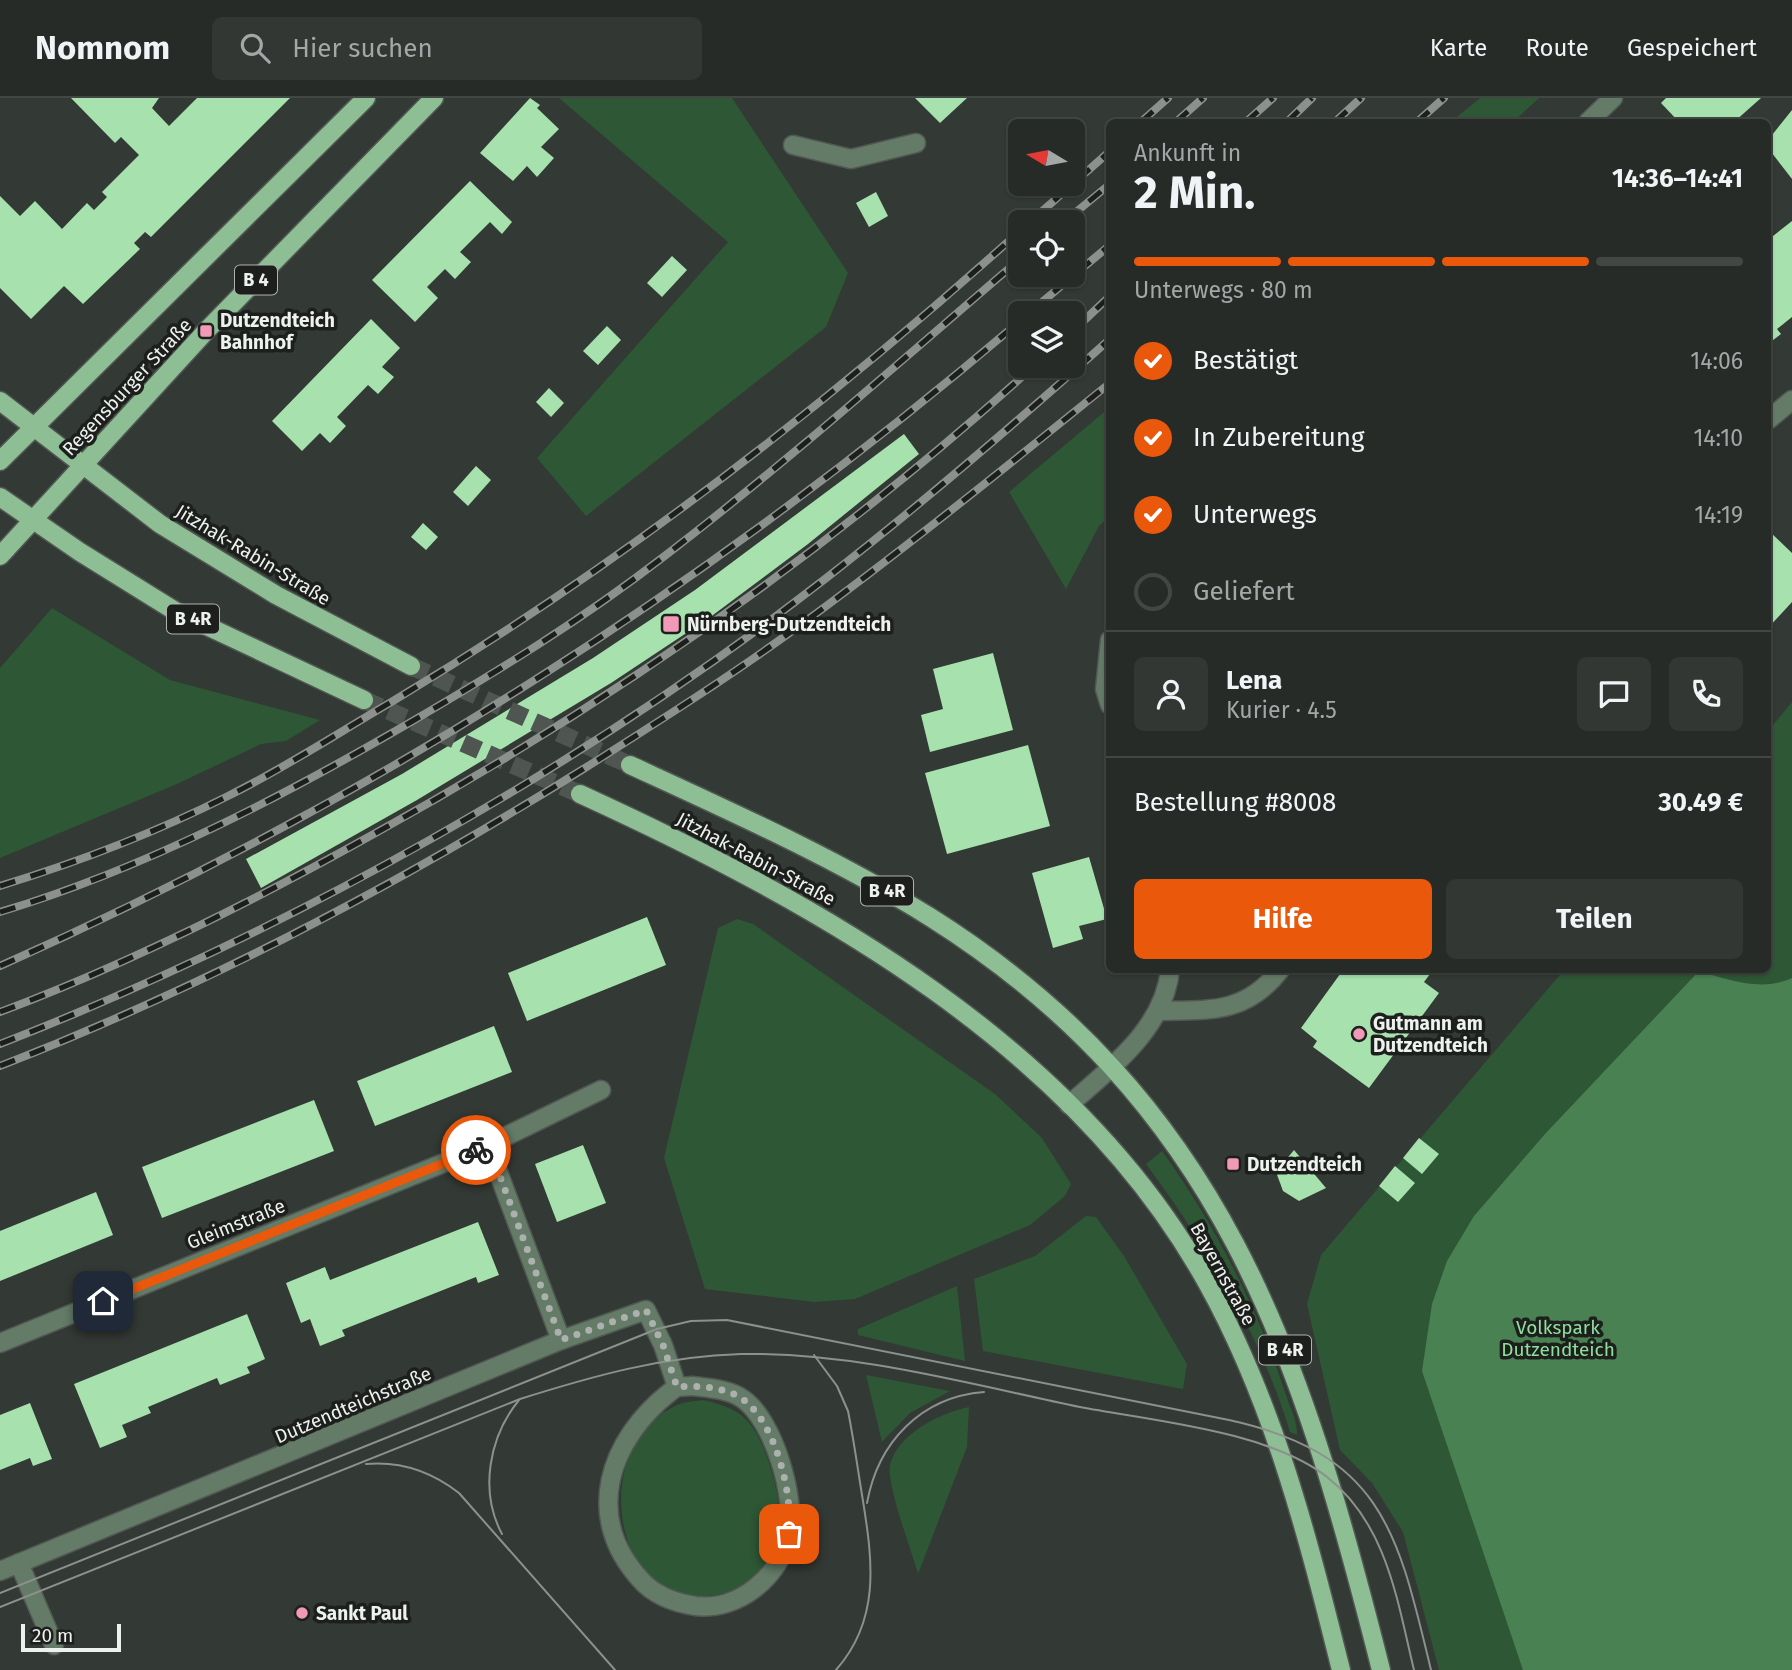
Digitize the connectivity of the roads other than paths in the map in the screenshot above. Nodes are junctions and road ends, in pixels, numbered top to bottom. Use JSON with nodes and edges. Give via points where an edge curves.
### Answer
{"nodes":[{"id":1,"x":366,"y":98,"type":"edge"},
{"id":2,"x":434,"y":98,"type":"edge"},
{"id":3,"x":1613,"y":98,"type":"edge"},
{"id":4,"x":1591,"y":119,"type":"edge"},
{"id":5,"x":916,"y":143,"type":"dead end"},
{"id":6,"x":793,"y":145,"type":"dead end"},
{"id":7,"x":1792,"y":400,"type":"edge"},
{"id":8,"x":0,"y":401,"type":"edge"},
{"id":9,"x":1771,"y":418,"type":"edge"},
{"id":10,"x":33,"y":426,"type":"junction"},
{"id":11,"x":0,"y":461,"type":"edge"},
{"id":12,"x":82,"y":466,"type":"junction"},
{"id":13,"x":0,"y":497,"type":"edge"},
{"id":14,"x":33,"y":520,"type":"junction"},
{"id":15,"x":0,"y":556,"type":"edge"},
{"id":16,"x":411,"y":666,"type":"tunnel mouth"},
{"id":17,"x":364,"y":700,"type":"tunnel mouth"},
{"id":18,"x":630,"y":765,"type":"tunnel mouth"},
{"id":19,"x":580,"y":794,"type":"tunnel mouth"},
{"id":20,"x":1170,"y":973,"type":"edge"},
{"id":21,"x":1278,"y":973,"type":"edge"},
{"id":22,"x":1158,"y":1011,"type":"junction"},
{"id":23,"x":1112,"y":1066,"type":"junction"},
{"id":24,"x":601,"y":1090,"type":"dead end"},
{"id":25,"x":1069,"y":1105,"type":"junction"},
{"id":26,"x":488,"y":1144,"type":"junction"},
{"id":27,"x":561,"y":1340,"type":"junction"},
{"id":28,"x":0,"y":1343,"type":"edge"},
{"id":29,"x":677,"y":1387,"type":"junction"},
{"id":30,"x":19,"y":1563,"type":"junction"},
{"id":31,"x":0,"y":1571,"type":"edge"},
{"id":32,"x":54,"y":1645,"type":"dead end"},
{"id":33,"x":1341,"y":1670,"type":"edge"},
{"id":34,"x":1381,"y":1670,"type":"edge"}],
"edges":[{"from":1,"to":10,"type":"main road","name":"Regensburger Straße"},
{"from":2,"to":12,"type":"main road","name":"Regensburger Straße","number":"B 4","via":[[206,331]]},
{"from":3,"to":4,"type":"street"},
{"from":5,"to":6,"type":"street","via":[[850,159]]},
{"from":7,"to":9,"type":"street"},
{"from":8,"to":10,"type":"main road","name":"Jitzhak-Rabin-Straße"},
{"from":10,"to":11,"type":"main road","name":"Regensburger Straße"},
{"from":10,"to":12,"type":"main road","name":"Jitzhak-Rabin-Straße"},
{"from":12,"to":14,"type":"main road","name":"Regensburger Straße","number":"B 4"},
{"from":12,"to":16,"type":"main road","name":"Jitzhak-Rabin-Straße","via":[[160,524],[223,563]]},
{"from":13,"to":14,"type":"main road","number":"B 4R"},
{"from":14,"to":15,"type":"main road","name":"Regensburger Straße"},
{"from":14,"to":17,"type":"main road","number":"B 4R","via":[[175,611]]},
{"from":18,"to":23,"type":"main road","name":"Jitzhak-Rabin-Straße","number":"B 4R","via":[[833,861],[933,919],[1043,1000]]},
{"from":19,"to":25,"type":"main road","name":"Jitzhak-Rabin-Straße","number":"B 4R","via":[[717,859],[845,931],[975,1024]]},
{"from":20,"to":22,"type":"street"},
{"from":21,"to":22,"type":"street","via":[[1266,989],[1235,1005]]},
{"from":22,"to":23,"type":"street"},
{"from":23,"to":25,"type":"street"},
{"from":23,"to":34,"type":"main road","name":"Bayernstraße","number":"B 4R","via":[[1181,1151],[1237,1242],[1262,1295],[1322,1454]]},
{"from":24,"to":26,"type":"street","name":"Gleimstraße"},
{"from":25,"to":33,"type":"main road","name":"Bayernstraße","number":"B 4R","via":[[1124,1163],[1167,1219],[1243,1353],[1279,1450]]},
{"from":26,"to":27,"type":"street"},
{"from":26,"to":28,"type":"street","name":"Gleimstraße"},
{"from":27,"to":29,"type":"street","name":"Dutzendteichstraße","via":[[646,1310]]},
{"from":27,"to":30,"type":"street","name":"Dutzendteichstraße"},
{"from":29,"to":29,"type":"street","via":[[637,1422],[620,1449],[608,1492],[609,1520],[617,1547],[647,1586],[677,1602],[727,1604],[761,1583],[785,1547],[790,1526],[786,1488],[772,1441],[749,1404],[729,1392]]},
{"from":30,"to":31,"type":"street","name":"Dutzendteichstraße"},
{"from":30,"to":32,"type":"street"}]}
